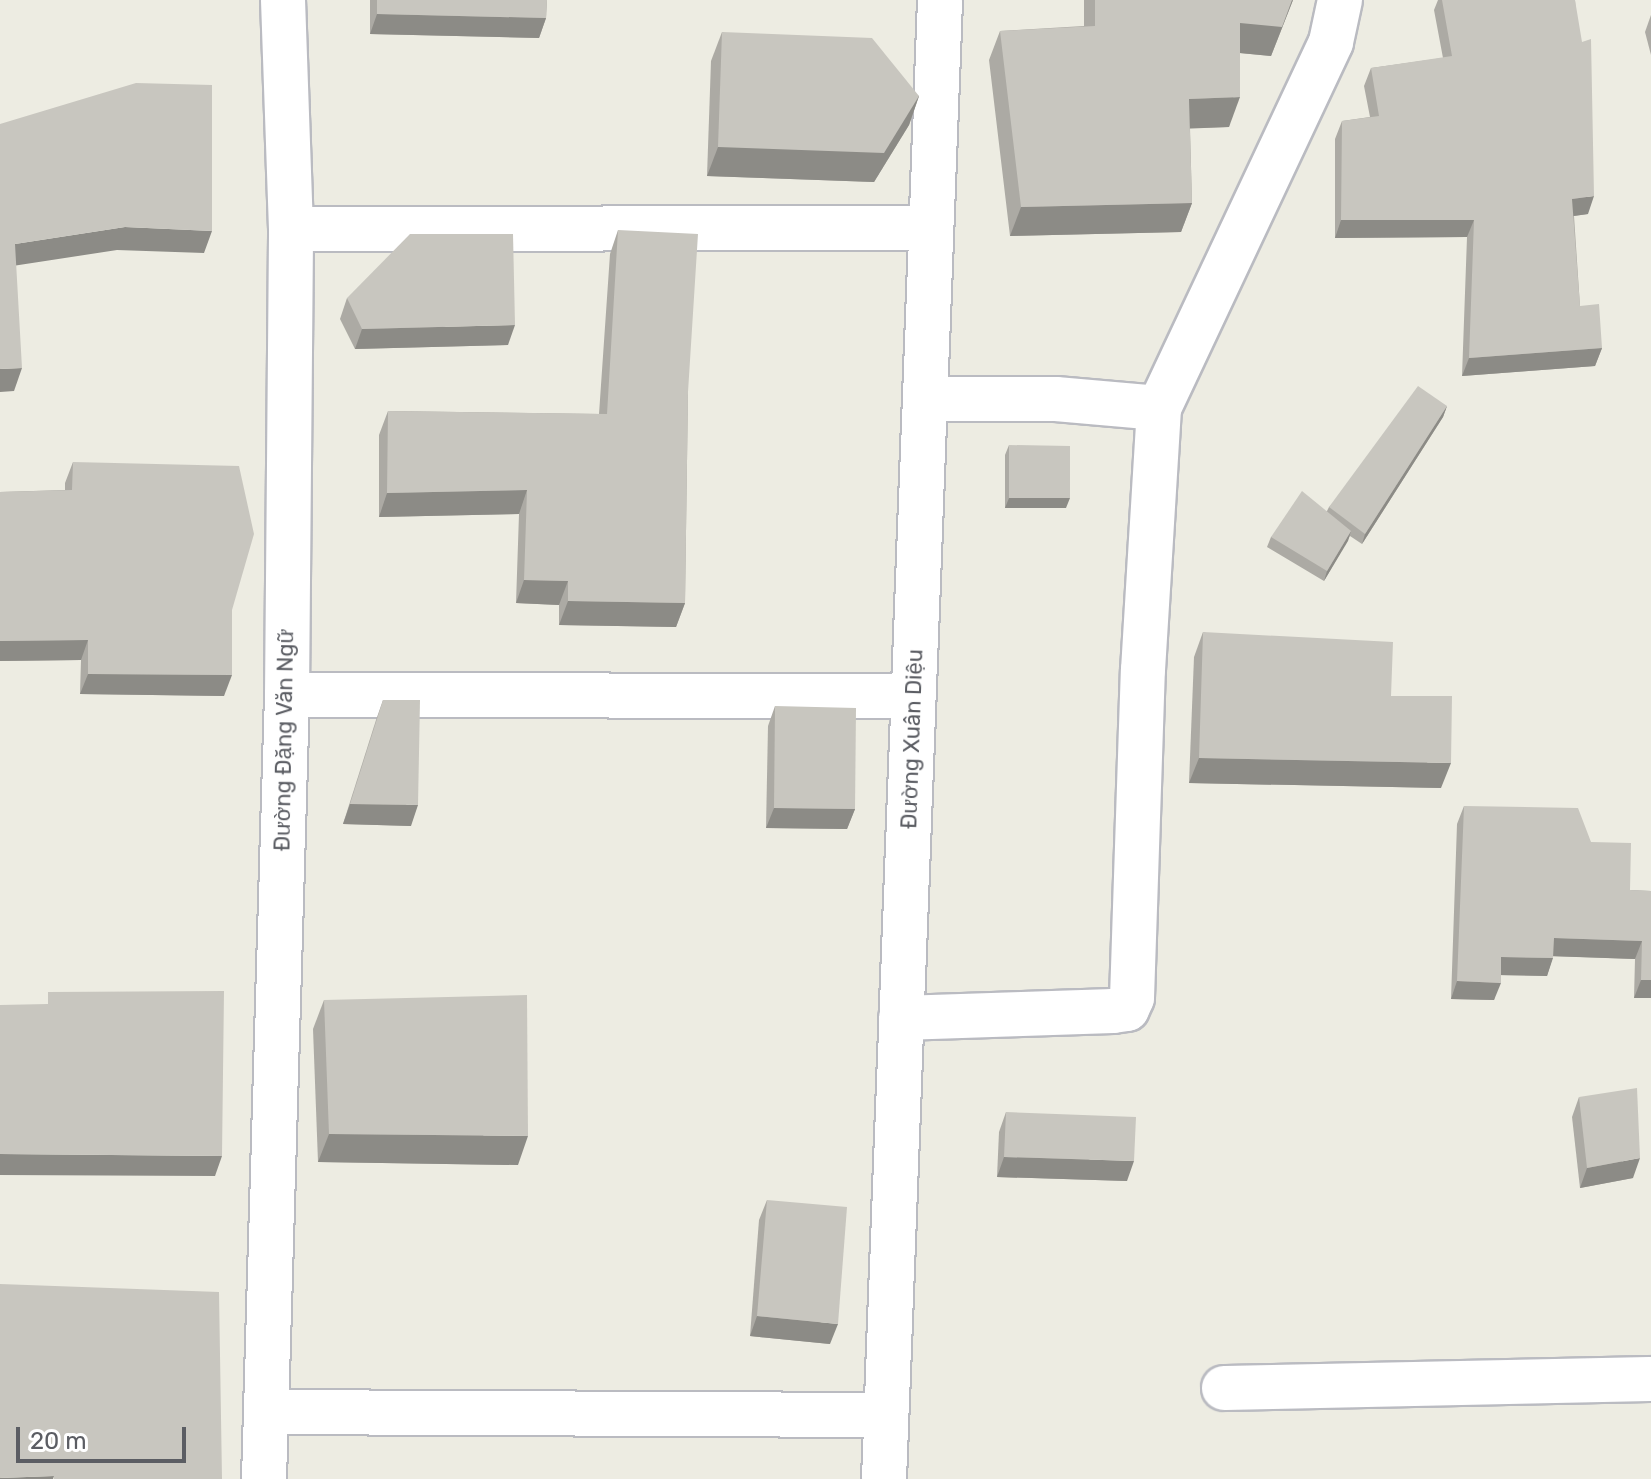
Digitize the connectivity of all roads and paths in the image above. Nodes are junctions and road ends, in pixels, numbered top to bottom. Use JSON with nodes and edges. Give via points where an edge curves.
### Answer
{"nodes":[{"id":1,"x":283,"y":0,"type":"edge"},
{"id":2,"x":940,"y":0,"type":"edge"},
{"id":3,"x":1340,"y":0,"type":"edge"},
{"id":4,"x":931,"y":228,"type":"junction"},
{"id":5,"x":291,"y":229,"type":"junction"},
{"id":6,"x":925,"y":399,"type":"junction"},
{"id":7,"x":1159,"y":408,"type":"junction"},
{"id":8,"x":287,"y":695,"type":"junction"},
{"id":9,"x":913,"y":696,"type":"junction"},
{"id":10,"x":901,"y":1018,"type":"junction"},
{"id":11,"x":1651,"y":1379,"type":"edge"},
{"id":12,"x":1224,"y":1388,"type":"dead end"},
{"id":13,"x":266,"y":1412,"type":"junction"},
{"id":14,"x":886,"y":1415,"type":"junction"},
{"id":15,"x":264,"y":1479,"type":"edge"},
{"id":16,"x":884,"y":1479,"type":"edge"}],
"edges":[{"from":1,"to":5,"type":"street","name":"Đường Đặng Văn Ngữ"},
{"from":2,"to":4,"type":"street","name":"Đường Xuân Diệu"},
{"from":3,"to":7,"type":"street","via":[[1331,42]]},
{"from":4,"to":5,"type":"street"},
{"from":4,"to":6,"type":"street","name":"Đường Xuân Diệu"},
{"from":5,"to":8,"type":"street","name":"Đường Đặng Văn Ngữ"},
{"from":6,"to":7,"type":"street","via":[[1056,399]]},
{"from":6,"to":9,"type":"street","name":"Đường Xuân Diệu"},
{"from":7,"to":10,"type":"street","via":[[1143,670],[1132,998],[1127,1009],[1113,1011]]},
{"from":8,"to":9,"type":"street"},
{"from":8,"to":13,"type":"street","name":"Đường Đặng Văn Ngữ"},
{"from":9,"to":10,"type":"street","name":"Đường Xuân Diệu"},
{"from":10,"to":14,"type":"street","name":"Đường Xuân Diệu"},
{"from":11,"to":12,"type":"street"},
{"from":13,"to":14,"type":"street"},
{"from":13,"to":15,"type":"street","name":"Đường Đặng Văn Ngữ"},
{"from":14,"to":16,"type":"street","name":"Đường Xuân Diệu"}]}
